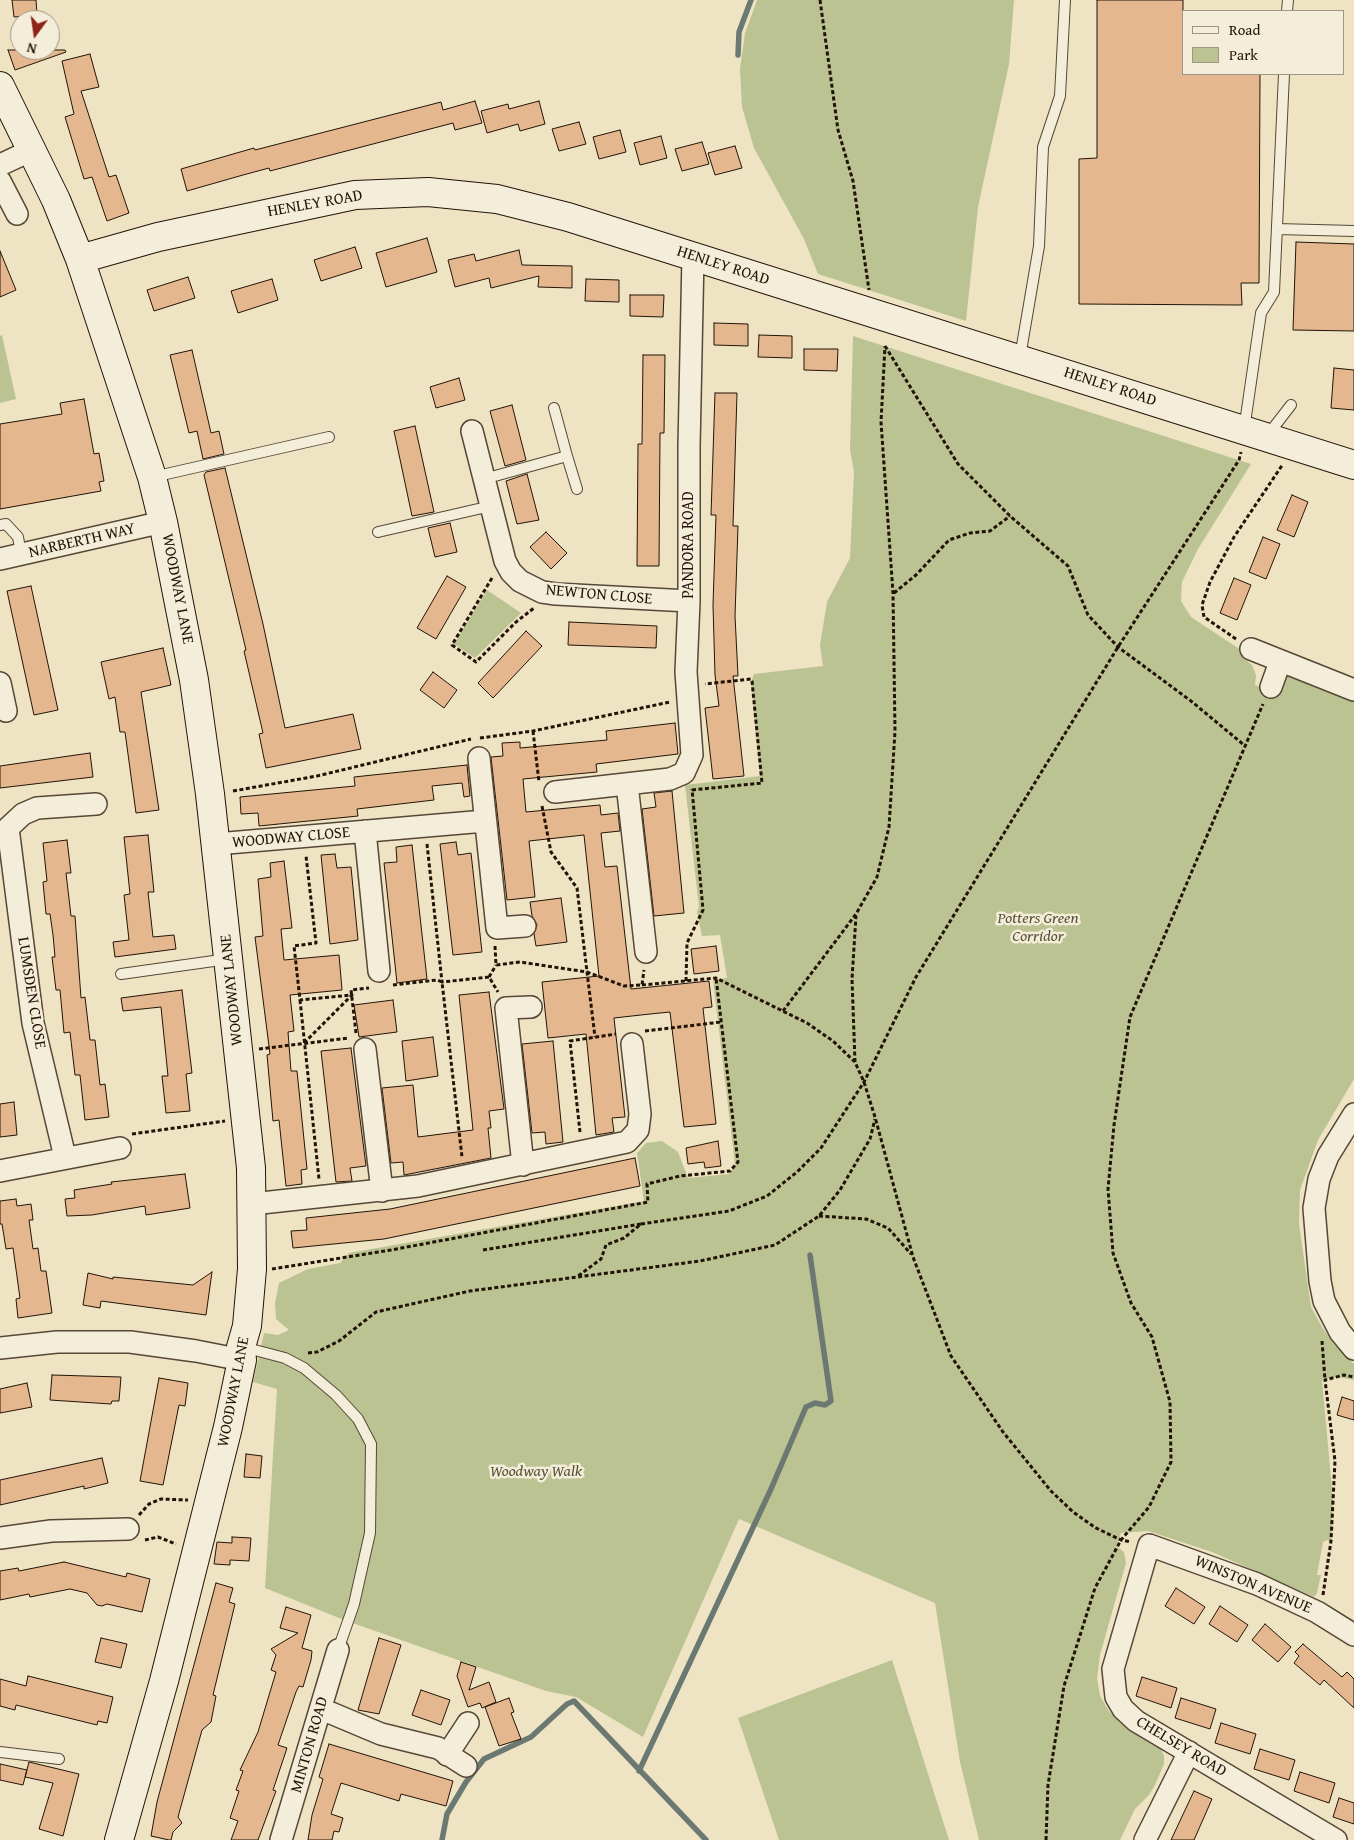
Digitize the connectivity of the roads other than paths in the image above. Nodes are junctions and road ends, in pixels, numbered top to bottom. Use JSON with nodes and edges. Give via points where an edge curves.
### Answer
{"nodes":[{"id":1,"x":1065,"y":0,"type":"edge"},
{"id":2,"x":1284,"y":75,"type":"edge"},
{"id":3,"x":0,"y":86,"type":"edge"},
{"id":4,"x":32,"y":150,"type":"junction"},
{"id":5,"x":0,"y":165,"type":"edge"},
{"id":6,"x":0,"y":181,"type":"edge"},
{"id":7,"x":16,"y":214,"type":"dead end"},
{"id":8,"x":1277,"y":229,"type":"junction"},
{"id":9,"x":1354,"y":231,"type":"edge"},
{"id":10,"x":693,"y":256,"type":"junction"},
{"id":11,"x":80,"y":259,"type":"junction"},
{"id":12,"x":1020,"y":358,"type":"junction"},
{"id":13,"x":1290,"y":405,"type":"dead end"},
{"id":14,"x":554,"y":408,"type":"dead end"},
{"id":15,"x":472,"y":431,"type":"dead end"},
{"id":16,"x":1255,"y":434,"type":"junction"},
{"id":17,"x":329,"y":438,"type":"dead end"},
{"id":18,"x":567,"y":456,"type":"junction"},
{"id":19,"x":1354,"y":465,"type":"edge"},
{"id":20,"x":152,"y":477,"type":"junction"},
{"id":21,"x":484,"y":479,"type":"junction"},
{"id":22,"x":577,"y":489,"type":"dead end"},
{"id":23,"x":491,"y":506,"type":"junction"},
{"id":24,"x":164,"y":522,"type":"junction"},
{"id":25,"x":0,"y":525,"type":"edge"},
{"id":26,"x":378,"y":532,"type":"dead end"},
{"id":27,"x":21,"y":554,"type":"junction"},
{"id":28,"x":0,"y":558,"type":"edge"},
{"id":29,"x":689,"y":601,"type":"junction"},
{"id":30,"x":1251,"y":649,"type":"road end"},
{"id":31,"x":1280,"y":662,"type":"junction"},
{"id":32,"x":0,"y":683,"type":"edge"},
{"id":33,"x":1272,"y":687,"type":"road end"},
{"id":34,"x":1354,"y":690,"type":"edge"},
{"id":35,"x":6,"y":711,"type":"dead end"},
{"id":36,"x":477,"y":748,"type":"road end"},
{"id":37,"x":626,"y":784,"type":"junction"},
{"id":38,"x":545,"y":793,"type":"road end"},
{"id":39,"x":96,"y":804,"type":"dead end"},
{"id":40,"x":485,"y":821,"type":"junction"},
{"id":41,"x":4,"y":827,"type":"edge"},
{"id":42,"x":365,"y":831,"type":"junction"},
{"id":43,"x":216,"y":844,"type":"junction"},
{"id":44,"x":524,"y":926,"type":"dead end"},
{"id":45,"x":646,"y":952,"type":"road end"},
{"id":46,"x":229,"y":959,"type":"junction"},
{"id":47,"x":120,"y":974,"type":"dead end"},
{"id":48,"x":380,"y":981,"type":"road end"},
{"id":49,"x":531,"y":1007,"type":"dead end"},
{"id":50,"x":631,"y":1038,"type":"road end"},
{"id":51,"x":365,"y":1049,"type":"dead end"},
{"id":52,"x":1354,"y":1114,"type":"edge"},
{"id":53,"x":120,"y":1148,"type":"road end"},
{"id":54,"x":65,"y":1157,"type":"junction"},
{"id":55,"x":523,"y":1165,"type":"junction"},
{"id":56,"x":0,"y":1171,"type":"edge"},
{"id":57,"x":382,"y":1191,"type":"junction"},
{"id":58,"x":252,"y":1204,"type":"junction"},
{"id":59,"x":0,"y":1348,"type":"edge"},
{"id":60,"x":1354,"y":1350,"type":"edge"},
{"id":61,"x":241,"y":1354,"type":"junction"},
{"id":62,"x":135,"y":1530,"type":"road end"},
{"id":63,"x":0,"y":1538,"type":"edge"},
{"id":64,"x":1148,"y":1545,"type":"joint"},
{"id":65,"x":1354,"y":1635,"type":"edge"},
{"id":66,"x":338,"y":1650,"type":"joint"},
{"id":67,"x":320,"y":1711,"type":"junction"},
{"id":68,"x":468,"y":1722,"type":"dead end"},
{"id":69,"x":0,"y":1752,"type":"edge"},
{"id":70,"x":1189,"y":1752,"type":"junction"},
{"id":71,"x":447,"y":1755,"type":"junction"},
{"id":72,"x":59,"y":1759,"type":"dead end"},
{"id":73,"x":466,"y":1766,"type":"dead end"},
{"id":74,"x":119,"y":1840,"type":"edge"},
{"id":75,"x":281,"y":1840,"type":"edge"},
{"id":76,"x":1145,"y":1840,"type":"edge"},
{"id":77,"x":1336,"y":1840,"type":"edge"}],
"edges":[{"from":1,"to":12,"type":"lane","via":[[1060,96],[1043,147],[1038,246]]},
{"from":2,"to":8,"type":"lane"},
{"from":3,"to":4,"type":"street","name":"WOODWAY LANE"},
{"from":4,"to":5,"type":"street"},
{"from":4,"to":11,"type":"street","name":"WOODWAY LANE"},
{"from":6,"to":7,"type":"street"},
{"from":8,"to":9,"type":"lane"},
{"from":8,"to":16,"type":"lane","via":[[1274,292],[1261,313]]},
{"from":10,"to":11,"type":"street","name":"HENLEY ROAD","via":[[528,205],[466,195],[411,192],[355,195],[316,202],[158,237]]},
{"from":10,"to":12,"type":"street","name":"HENLEY ROAD"},
{"from":10,"to":29,"type":"street","name":"PANDORA ROAD"},
{"from":11,"to":20,"type":"street","name":"WOODWAY LANE"},
{"from":12,"to":16,"type":"street","name":"HENLEY ROAD"},
{"from":13,"to":16,"type":"lane"},
{"from":14,"to":18,"type":"lane"},
{"from":15,"to":21,"type":"street","name":"NEWTON CLOSE"},
{"from":16,"to":19,"type":"street","name":"HENLEY ROAD"},
{"from":17,"to":20,"type":"lane"},
{"from":18,"to":21,"type":"lane"},
{"from":18,"to":22,"type":"lane"},
{"from":20,"to":24,"type":"street","name":"WOODWAY LANE"},
{"from":21,"to":23,"type":"street","name":"NEWTON CLOSE"},
{"from":23,"to":26,"type":"lane"},
{"from":23,"to":29,"type":"street","name":"NEWTON CLOSE","via":[[511,572],[537,590],[556,594]]},
{"from":24,"to":27,"type":"street","name":"NARBERTH WAY"},
{"from":24,"to":43,"type":"street","name":"WOODWAY LANE","via":[[194,680]]},
{"from":25,"to":27,"type":"lane","via":[[6,524],[18,537]]},
{"from":27,"to":28,"type":"street","name":"NARBERTH WAY"},
{"from":29,"to":37,"type":"street","name":"PANDORA ROAD","via":[[687,692],[692,755],[688,782],[670,779]]},
{"from":30,"to":31,"type":"street"},
{"from":31,"to":33,"type":"street"},
{"from":31,"to":34,"type":"street"},
{"from":32,"to":35,"type":"street"},
{"from":36,"to":40,"type":"street"},
{"from":37,"to":38,"type":"street"},
{"from":37,"to":45,"type":"street"},
{"from":39,"to":41,"type":"street","name":"LUMSDEN CLOSE","via":[[37,808]]},
{"from":40,"to":42,"type":"street","name":"WOODWAY CLOSE"},
{"from":40,"to":44,"type":"street","via":[[497,928]]},
{"from":41,"to":54,"type":"street","name":"LUMSDEN CLOSE","via":[[32,1014]]},
{"from":42,"to":43,"type":"street","name":"WOODWAY CLOSE"},
{"from":42,"to":48,"type":"street","name":"WOODWAY CLOSE"},
{"from":43,"to":46,"type":"street","name":"WOODWAY LANE"},
{"from":46,"to":47,"type":"lane"},
{"from":46,"to":58,"type":"street","name":"WOODWAY LANE"},
{"from":49,"to":55,"type":"street","via":[[506,1008]]},
{"from":50,"to":55,"type":"street","via":[[640,1114],[638,1130],[627,1142]]},
{"from":51,"to":57,"type":"street"},
{"from":52,"to":60,"type":"street","via":[[1328,1156],[1319,1179],[1314,1208],[1324,1301],[1340,1332]]},
{"from":53,"to":54,"type":"street"},
{"from":54,"to":56,"type":"street"},
{"from":55,"to":57,"type":"street"},
{"from":57,"to":58,"type":"street"},
{"from":58,"to":61,"type":"street","name":"WOODWAY LANE","via":[[252,1269]]},
{"from":59,"to":61,"type":"street","via":[[57,1342],[121,1342]]},
{"from":61,"to":66,"type":"lane","via":[[285,1358],[304,1368],[358,1419],[371,1444],[370,1533],[354,1604]]},
{"from":61,"to":74,"type":"street","name":"WOODWAY LANE","via":[[209,1504]]},
{"from":62,"to":63,"type":"street","via":[[51,1531]]},
{"from":64,"to":65,"type":"street","name":"WINSTON AVENUE","via":[[1249,1581],[1317,1612]]},
{"from":64,"to":70,"type":"street","name":"CHELSEY ROAD","via":[[1113,1669],[1113,1684],[1116,1698],[1136,1721]]},
{"from":66,"to":67,"type":"street","name":"MINTON ROAD"},
{"from":67,"to":71,"type":"street","via":[[380,1734],[438,1748]]},
{"from":67,"to":75,"type":"street","name":"MINTON ROAD"},
{"from":68,"to":71,"type":"street"},
{"from":69,"to":72,"type":"lane"},
{"from":70,"to":76,"type":"street"},
{"from":70,"to":77,"type":"street","name":"CHELSEY ROAD"},
{"from":71,"to":73,"type":"street"}]}
